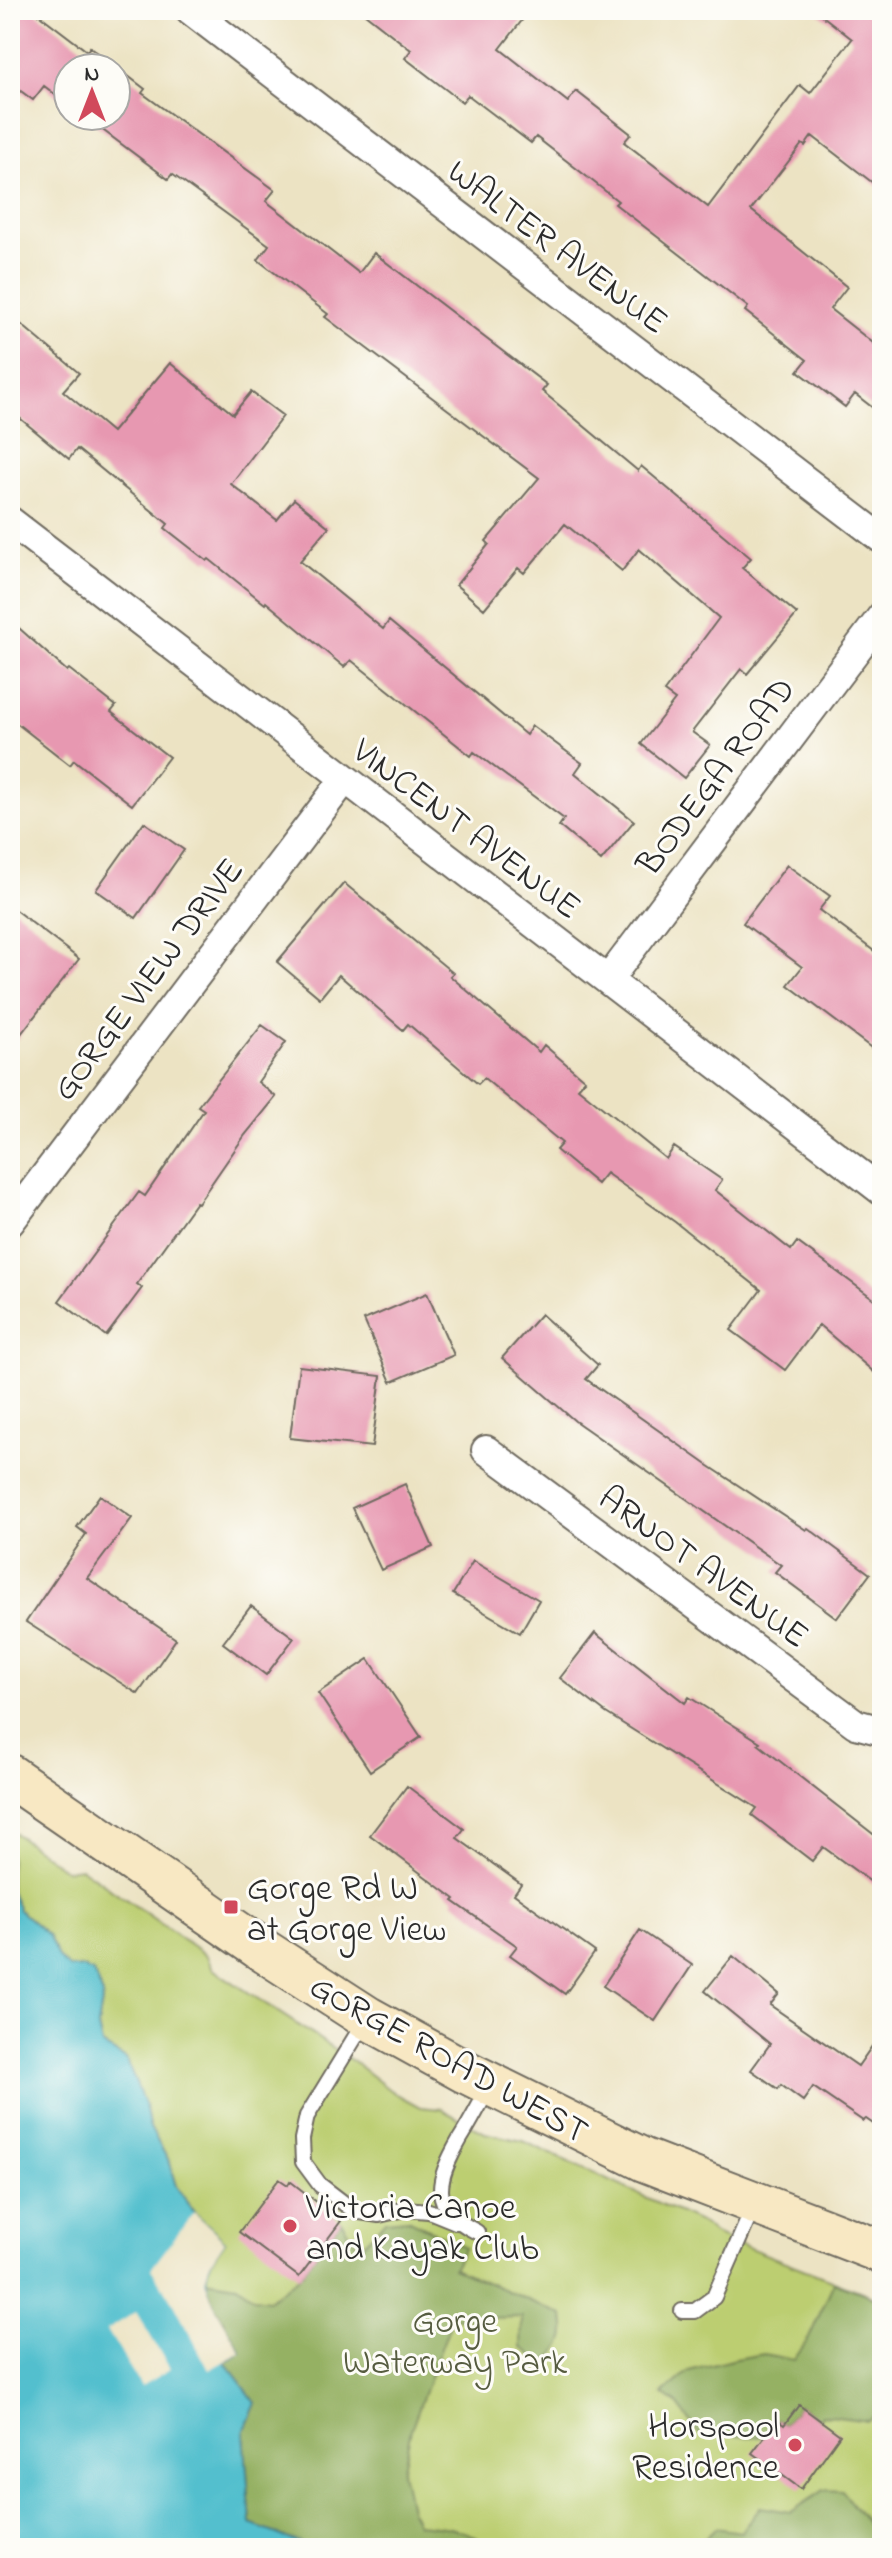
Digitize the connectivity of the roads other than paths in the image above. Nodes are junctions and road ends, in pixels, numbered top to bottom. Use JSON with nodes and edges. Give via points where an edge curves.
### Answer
{"nodes":[{"id":1,"x":190,"y":10,"type":"edge"},
{"id":2,"x":10,"y":521,"type":"edge"},
{"id":3,"x":882,"y":539,"type":"edge"},
{"id":4,"x":882,"y":616,"type":"edge"},
{"id":5,"x":344,"y":780,"type":"junction"},
{"id":6,"x":608,"y":980,"type":"junction"},
{"id":7,"x":882,"y":1191,"type":"edge"},
{"id":8,"x":10,"y":1222,"type":"edge"},
{"id":9,"x":486,"y":1450,"type":"dead end"},
{"id":10,"x":882,"y":1731,"type":"edge"},
{"id":11,"x":10,"y":1776,"type":"edge"},
{"id":12,"x":368,"y":2018,"type":"junction"},
{"id":13,"x":490,"y":2085,"type":"junction"},
{"id":14,"x":755,"y":2204,"type":"junction"},
{"id":15,"x":456,"y":2222,"type":"junction"},
{"id":16,"x":477,"y":2232,"type":"dead end"},
{"id":17,"x":882,"y":2252,"type":"edge"},
{"id":18,"x":682,"y":2311,"type":"dead end"}],
"edges":[{"from":1,"to":3,"type":"street","name":"WALTER AVENUE"},
{"from":2,"to":5,"type":"street","name":"VINCENT AVENUE"},
{"from":4,"to":6,"type":"street","name":"BODEGA ROAD"},
{"from":5,"to":6,"type":"street","name":"VINCENT AVENUE"},
{"from":5,"to":8,"type":"street","name":"GORGE VIEW DRIVE"},
{"from":6,"to":7,"type":"street","name":"VINCENT AVENUE"},
{"from":9,"to":10,"type":"street","name":"ARNOT AVENUE","via":[[856,1724]]},
{"from":11,"to":12,"type":"main road","name":"GORGE ROAD WEST"},
{"from":12,"to":13,"type":"main road","name":"GORGE ROAD WEST"},
{"from":12,"to":15,"type":"lane","via":[[307,2116],[303,2162],[320,2185],[354,2211],[429,2211]]},
{"from":13,"to":14,"type":"main road","name":"GORGE ROAD WEST","via":[[644,2160]]},
{"from":13,"to":15,"type":"lane","via":[[439,2186],[443,2206]]},
{"from":14,"to":17,"type":"main road","name":"GORGE ROAD WEST"},
{"from":14,"to":18,"type":"lane","via":[[714,2297],[695,2311]]},
{"from":15,"to":16,"type":"lane"}]}
